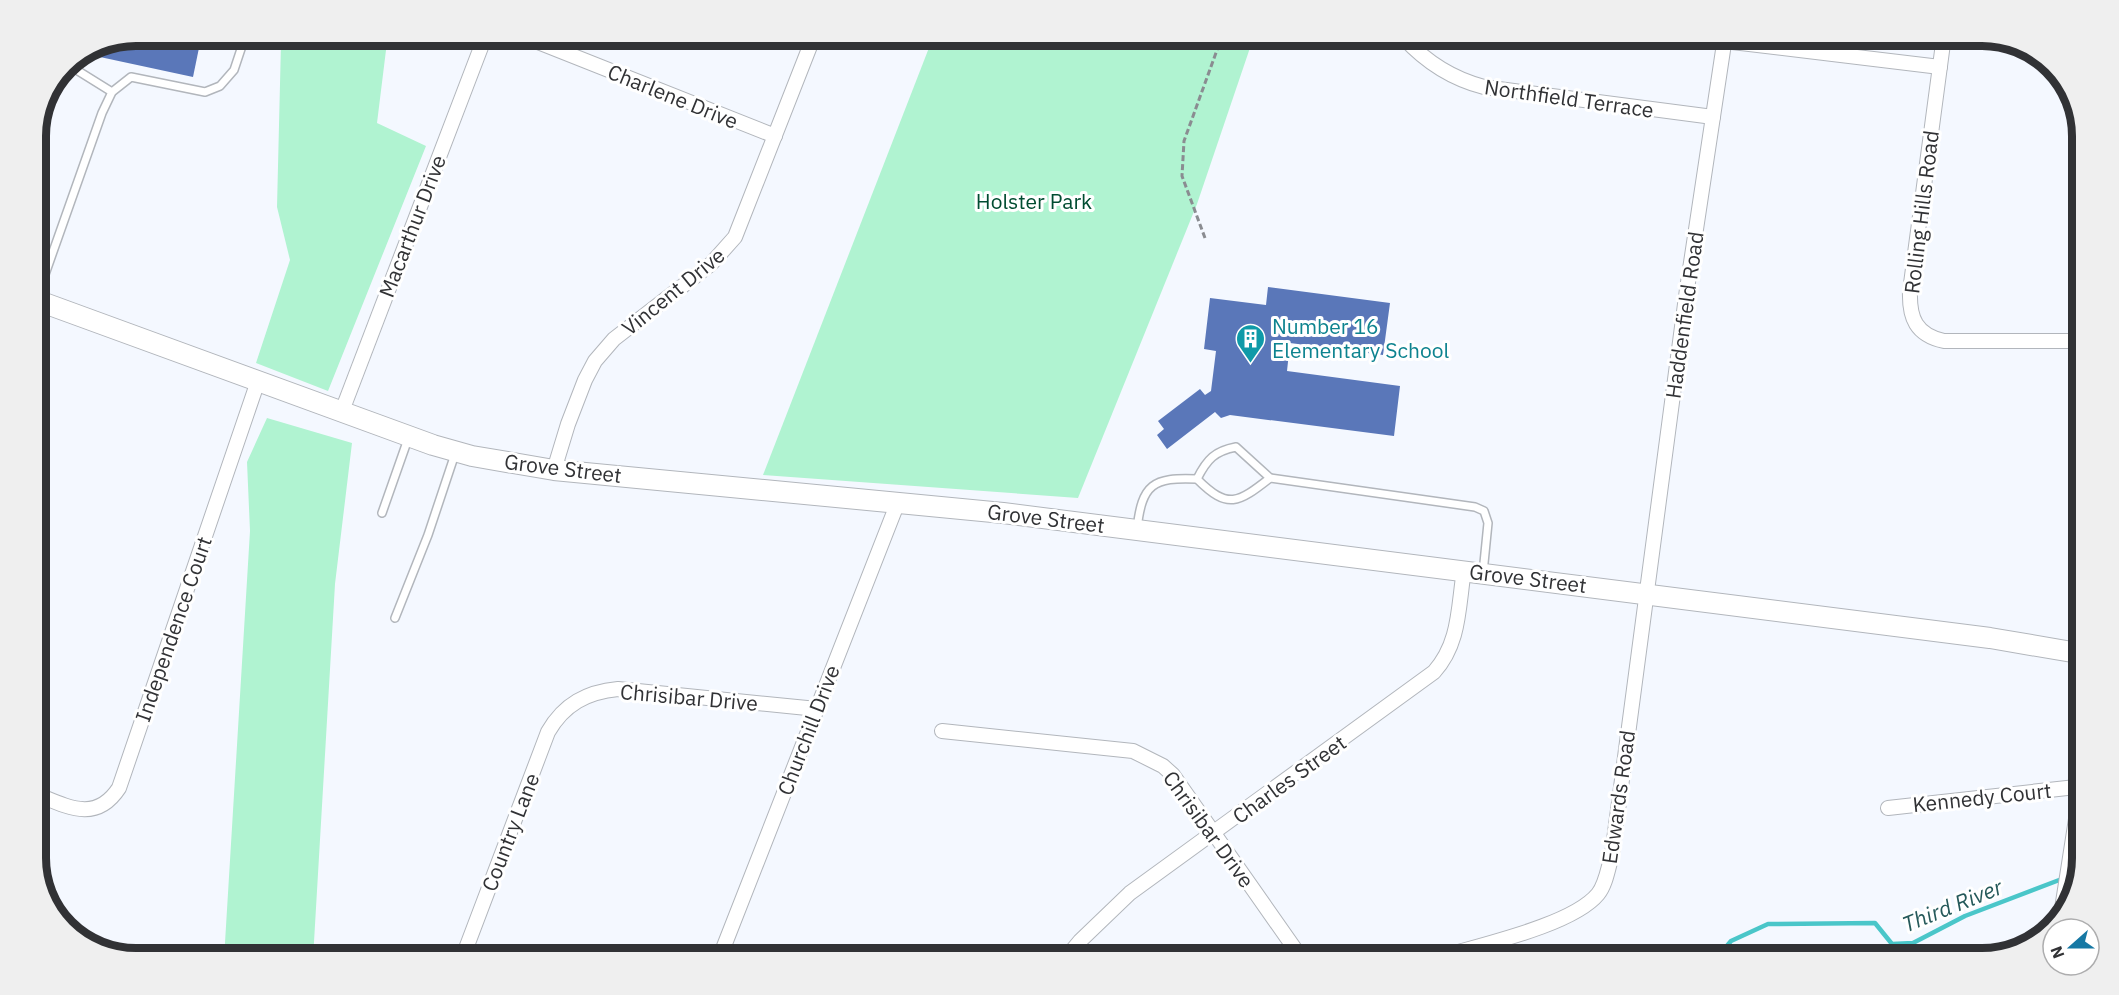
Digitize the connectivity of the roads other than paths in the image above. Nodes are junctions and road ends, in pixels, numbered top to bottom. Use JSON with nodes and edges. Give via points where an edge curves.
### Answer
{"nodes":[{"id":1,"x":242,"y":46,"type":"edge"},
{"id":2,"x":481,"y":46,"type":"edge"},
{"id":3,"x":547,"y":46,"type":"edge"},
{"id":4,"x":810,"y":46,"type":"edge"},
{"id":5,"x":1411,"y":46,"type":"edge"},
{"id":6,"x":1724,"y":46,"type":"edge"},
{"id":7,"x":1779,"y":46,"type":"edge"},
{"id":8,"x":1943,"y":46,"type":"edge"},
{"id":9,"x":1940,"y":67,"type":"junction"},
{"id":10,"x":77,"y":69,"type":"edge"},
{"id":11,"x":112,"y":92,"type":"junction"},
{"id":12,"x":1713,"y":117,"type":"junction"},
{"id":13,"x":775,"y":136,"type":"junction"},
{"id":14,"x":47,"y":269,"type":"edge"},
{"id":15,"x":47,"y":304,"type":"edge"},
{"id":16,"x":2072,"y":341,"type":"edge"},
{"id":17,"x":258,"y":381,"type":"junction"},
{"id":18,"x":342,"y":411,"type":"junction"},
{"id":19,"x":409,"y":436,"type":"junction"},
{"id":20,"x":456,"y":451,"type":"junction"},
{"id":21,"x":554,"y":470,"type":"junction"},
{"id":22,"x":1270,"y":478,"type":"junction"},
{"id":23,"x":1197,"y":479,"type":"junction"},
{"id":24,"x":898,"y":502,"type":"junction"},
{"id":25,"x":382,"y":513,"type":"dead end"},
{"id":26,"x":1137,"y":529,"type":"junction"},
{"id":27,"x":1473,"y":572,"type":"junction"},
{"id":28,"x":1646,"y":593,"type":"junction"},
{"id":29,"x":395,"y":618,"type":"dead end"},
{"id":30,"x":2072,"y":652,"type":"edge"},
{"id":31,"x":817,"y":709,"type":"junction"},
{"id":32,"x":566,"y":710,"type":"joint"},
{"id":33,"x":942,"y":731,"type":"dead end"},
{"id":34,"x":2072,"y":787,"type":"edge"},
{"id":35,"x":47,"y":799,"type":"edge"},
{"id":36,"x":1888,"y":808,"type":"dead end"},
{"id":37,"x":1214,"y":833,"type":"junction"},
{"id":38,"x":2072,"y":845,"type":"edge"},
{"id":39,"x":2064,"y":897,"type":"edge"},
{"id":40,"x":466,"y":948,"type":"edge"},
{"id":41,"x":723,"y":948,"type":"edge"},
{"id":42,"x":1074,"y":948,"type":"edge"},
{"id":43,"x":1294,"y":948,"type":"edge"},
{"id":44,"x":1469,"y":948,"type":"edge"}],
"edges":[{"from":1,"to":11,"type":"lane","via":[[234,70],[220,86],[205,92],[131,76]]},
{"from":2,"to":18,"type":"street","name":"Macarthur Drive"},
{"from":3,"to":13,"type":"street","name":"Charlene Drive"},
{"from":4,"to":13,"type":"street","name":"Vincent Drive"},
{"from":5,"to":12,"type":"street","name":"Northfield Terrace","via":[[1464,82],[1484,87]]},
{"from":6,"to":12,"type":"street","name":"Haddenfield Road"},
{"from":7,"to":9,"type":"street"},
{"from":8,"to":9,"type":"street","name":"Rolling Hills Road"},
{"from":9,"to":16,"type":"street","name":"Rolling Hills Road","via":[[1910,291],[1912,322],[1930,338],[1944,341]]},
{"from":10,"to":11,"type":"lane"},
{"from":11,"to":14,"type":"lane"},
{"from":12,"to":28,"type":"street","name":"Haddenfield Road"},
{"from":13,"to":21,"type":"street","name":"Vincent Drive","via":[[735,237],[725,251],[614,339],[595,361],[568,424]]},
{"from":15,"to":17,"type":"street","name":"Grove Street"},
{"from":17,"to":18,"type":"street","name":"Grove Street"},
{"from":17,"to":35,"type":"street","name":"Independence Court","via":[[119,788],[111,799],[94,809],[68,807]]},
{"from":18,"to":19,"type":"street","name":"Grove Street"},
{"from":19,"to":20,"type":"street","name":"Grove Street"},
{"from":19,"to":25,"type":"lane"},
{"from":20,"to":21,"type":"street","name":"Grove Street"},
{"from":20,"to":29,"type":"lane"},
{"from":21,"to":24,"type":"street","name":"Grove Street"},
{"from":22,"to":23,"type":"lane","via":[[1246,497],[1228,500],[1215,497]]},
{"from":22,"to":23,"type":"lane","via":[[1236,447],[1218,450],[1205,462]]},
{"from":22,"to":27,"type":"lane","via":[[1484,511],[1488,523]]},
{"from":23,"to":26,"type":"lane","via":[[1172,478],[1152,485],[1140,501]]},
{"from":24,"to":26,"type":"street","name":"Grove Street"},
{"from":24,"to":31,"type":"street","name":"Churchill Drive"},
{"from":26,"to":27,"type":"street","name":"Grove Street"},
{"from":27,"to":28,"type":"street","name":"Grove Street"},
{"from":27,"to":37,"type":"street","name":"Charles Street","via":[[1454,640],[1434,672]]},
{"from":28,"to":30,"type":"street","name":"Grove Street"},
{"from":28,"to":44,"type":"street","name":"Edwards Road","via":[[1612,855],[1603,886],[1590,901],[1563,918]]},
{"from":31,"to":32,"type":"street","name":"Chrisibar Drive","via":[[618,689],[590,694]]},
{"from":31,"to":41,"type":"street","name":"Churchill Drive"},
{"from":32,"to":40,"type":"street","name":"Country Lane","via":[[548,732]]},
{"from":33,"to":37,"type":"street","name":"Chrisibar Drive","via":[[1071,742],[1143,754],[1173,775]]},
{"from":34,"to":36,"type":"street","name":"Kennedy Court"},
{"from":37,"to":42,"type":"street","name":"Charles Street","via":[[1130,893]]},
{"from":37,"to":43,"type":"street","name":"Chrisibar Drive"},
{"from":38,"to":39,"type":"street"}]}
